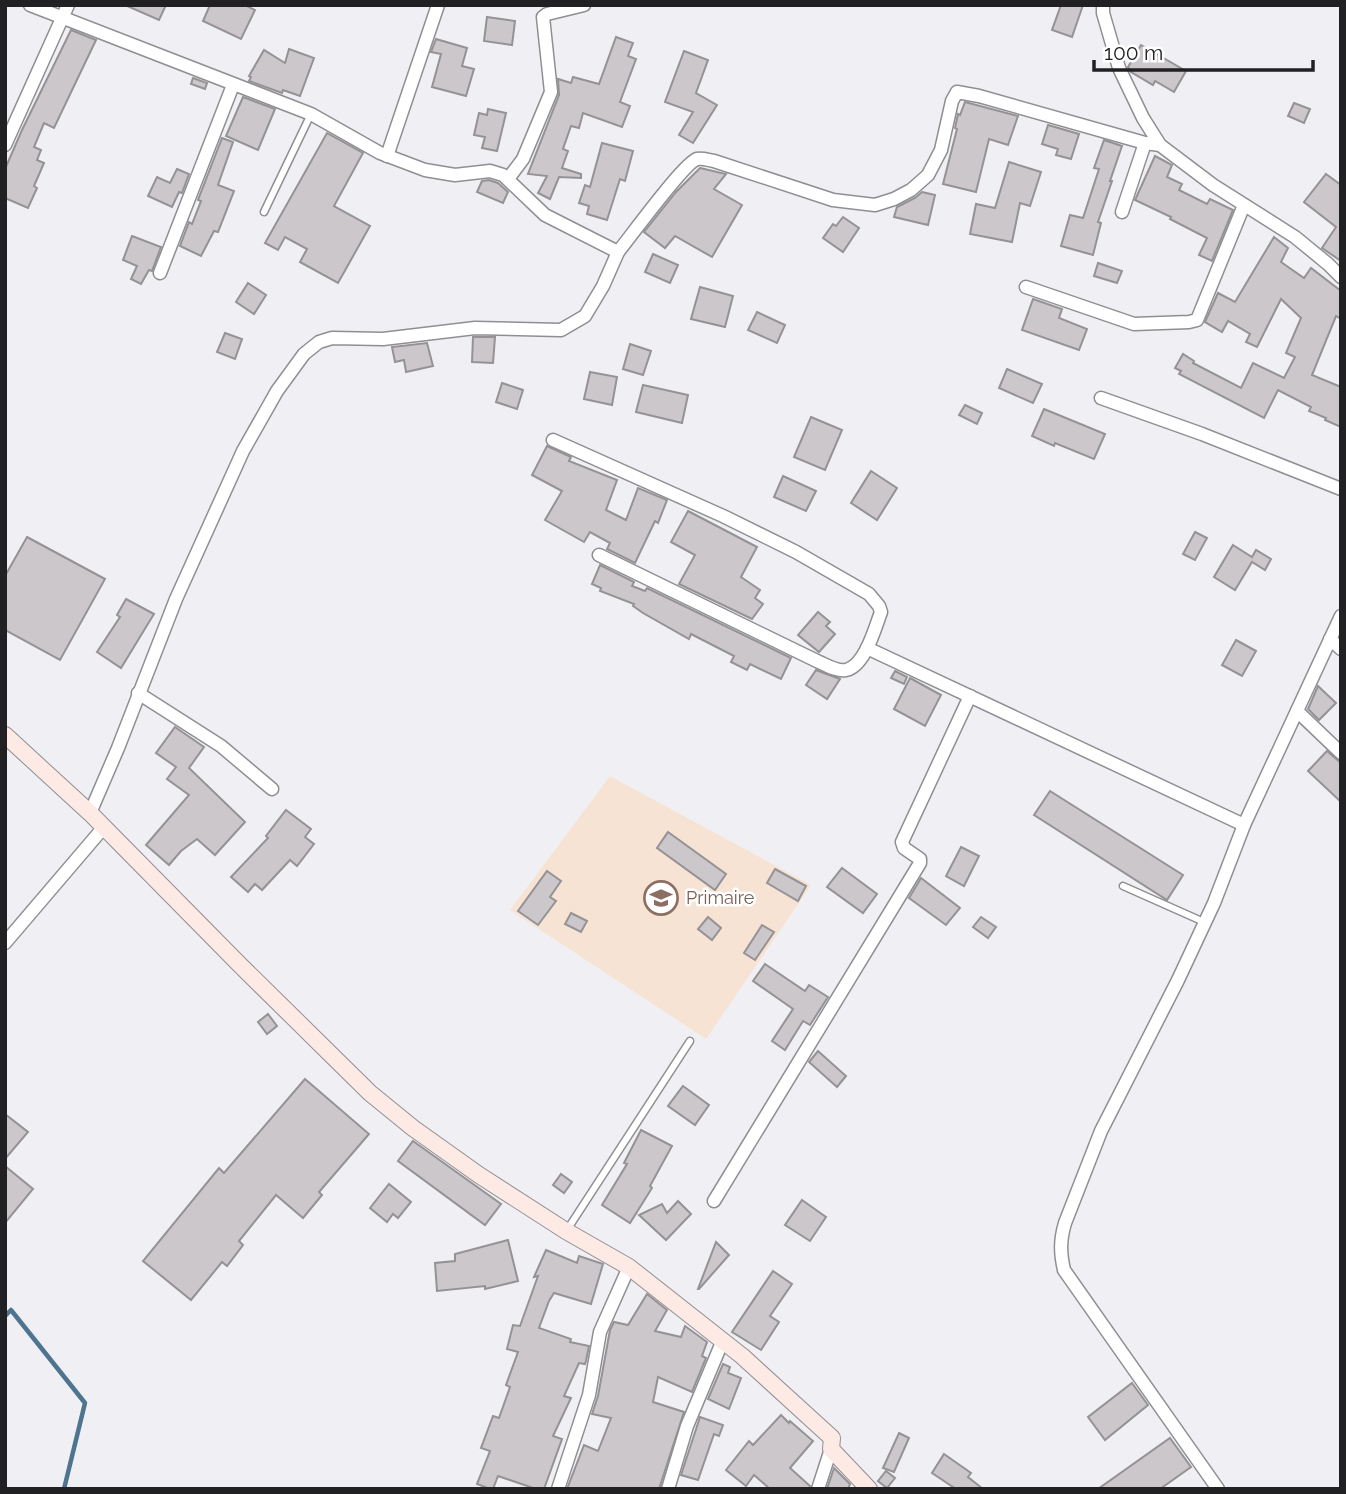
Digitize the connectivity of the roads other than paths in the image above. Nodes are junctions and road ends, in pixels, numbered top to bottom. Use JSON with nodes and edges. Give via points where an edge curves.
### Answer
{"nodes":[{"id":1,"x":30,"y":5,"type":"edge"},
{"id":2,"x":68,"y":5,"type":"edge"},
{"id":3,"x":438,"y":5,"type":"edge"},
{"id":4,"x":584,"y":5,"type":"edge"},
{"id":5,"x":1103,"y":5,"type":"edge"},
{"id":6,"x":62,"y":18,"type":"junction"},
{"id":7,"x":233,"y":85,"type":"junction"},
{"id":8,"x":311,"y":114,"type":"junction"},
{"id":9,"x":1145,"y":143,"type":"junction"},
{"id":10,"x":5,"y":145,"type":"edge"},
{"id":11,"x":1160,"y":145,"type":"junction"},
{"id":12,"x":387,"y":156,"type":"junction"},
{"id":13,"x":508,"y":179,"type":"junction"},
{"id":14,"x":1244,"y":205,"type":"junction"},
{"id":15,"x":264,"y":212,"type":"dead end"},
{"id":16,"x":1122,"y":212,"type":"dead end"},
{"id":17,"x":618,"y":252,"type":"junction"},
{"id":18,"x":160,"y":273,"type":"dead end"},
{"id":19,"x":1341,"y":277,"type":"edge"},
{"id":20,"x":1026,"y":287,"type":"dead end"},
{"id":21,"x":1101,"y":398,"type":"dead end"},
{"id":22,"x":553,"y":440,"type":"dead end"},
{"id":23,"x":1341,"y":489,"type":"edge"},
{"id":24,"x":599,"y":555,"type":"dead end"},
{"id":25,"x":1341,"y":616,"type":"edge"},
{"id":26,"x":1330,"y":639,"type":"junction"},
{"id":27,"x":867,"y":648,"type":"junction"},
{"id":28,"x":1341,"y":649,"type":"edge"},
{"id":29,"x":138,"y":693,"type":"junction"},
{"id":30,"x":970,"y":696,"type":"junction"},
{"id":31,"x":1297,"y":711,"type":"junction"},
{"id":32,"x":5,"y":735,"type":"edge"},
{"id":33,"x":1341,"y":753,"type":"edge"},
{"id":34,"x":272,"y":789,"type":"dead end"},
{"id":35,"x":90,"y":813,"type":"junction"},
{"id":36,"x":1244,"y":825,"type":"junction"},
{"id":37,"x":104,"y":827,"type":"junction"},
{"id":38,"x":1123,"y":886,"type":"dead end"},
{"id":39,"x":1205,"y":923,"type":"junction"},
{"id":40,"x":5,"y":943,"type":"edge"},
{"id":41,"x":690,"y":1041,"type":"dead end"},
{"id":42,"x":714,"y":1201,"type":"dead end"},
{"id":43,"x":566,"y":1231,"type":"junction"},
{"id":44,"x":629,"y":1267,"type":"junction"},
{"id":45,"x":723,"y":1340,"type":"junction"},
{"id":46,"x":831,"y":1449,"type":"junction"},
{"id":47,"x":558,"y":1489,"type":"edge"},
{"id":48,"x":668,"y":1489,"type":"edge"},
{"id":49,"x":818,"y":1489,"type":"edge"},
{"id":50,"x":869,"y":1489,"type":"edge"},
{"id":51,"x":1218,"y":1489,"type":"edge"}],
"edges":[{"from":1,"to":6,"type":"street"},
{"from":2,"to":6,"type":"street"},
{"from":3,"to":12,"type":"street"},
{"from":4,"to":13,"type":"street","via":[[543,17],[551,92],[523,159]]},
{"from":5,"to":11,"type":"street","via":[[1119,68]]},
{"from":6,"to":7,"type":"street"},
{"from":6,"to":10,"type":"street"},
{"from":7,"to":8,"type":"street"},
{"from":7,"to":18,"type":"street"},
{"from":8,"to":12,"type":"street"},
{"from":8,"to":15,"type":"lane"},
{"from":9,"to":11,"type":"street"},
{"from":9,"to":16,"type":"street"},
{"from":9,"to":17,"type":"street","via":[[957,92],[929,175],[894,199],[875,205],[833,200],[695,159]]},
{"from":11,"to":14,"type":"street"},
{"from":12,"to":13,"type":"street","via":[[425,170],[455,175],[490,171]]},
{"from":13,"to":17,"type":"street","via":[[545,215]]},
{"from":14,"to":19,"type":"street","via":[[1295,237]]},
{"from":14,"to":20,"type":"street","via":[[1197,320],[1134,324]]},
{"from":17,"to":29,"type":"street","via":[[584,316],[562,330],[474,328],[383,339],[332,338],[304,355],[243,451]]},
{"from":21,"to":23,"type":"street"},
{"from":22,"to":27,"type":"street","via":[[723,516],[869,594],[881,612]]},
{"from":24,"to":27,"type":"street","via":[[842,670],[854,666]]},
{"from":25,"to":26,"type":"street"},
{"from":26,"to":28,"type":"street"},
{"from":26,"to":31,"type":"street"},
{"from":27,"to":30,"type":"street"},
{"from":29,"to":34,"type":"street","via":[[221,746]]},
{"from":29,"to":35,"type":"street"},
{"from":30,"to":36,"type":"street"},
{"from":30,"to":42,"type":"street","via":[[902,842],[920,863]]},
{"from":31,"to":33,"type":"street"},
{"from":31,"to":36,"type":"street"},
{"from":32,"to":35,"type":"street"},
{"from":35,"to":37,"type":"street"},
{"from":36,"to":39,"type":"street"},
{"from":37,"to":40,"type":"street"},
{"from":37,"to":43,"type":"street","via":[[370,1093],[479,1175]]},
{"from":38,"to":39,"type":"lane"},
{"from":39,"to":51,"type":"street","via":[[1101,1131],[1065,1223],[1060,1252],[1064,1269]]},
{"from":41,"to":43,"type":"lane"},
{"from":43,"to":44,"type":"street"},
{"from":44,"to":45,"type":"street"},
{"from":44,"to":47,"type":"street","via":[[600,1332],[589,1395]]},
{"from":45,"to":46,"type":"street","via":[[832,1438]]},
{"from":45,"to":48,"type":"street","via":[[687,1426]]},
{"from":46,"to":49,"type":"street"},
{"from":46,"to":50,"type":"street"}]}
